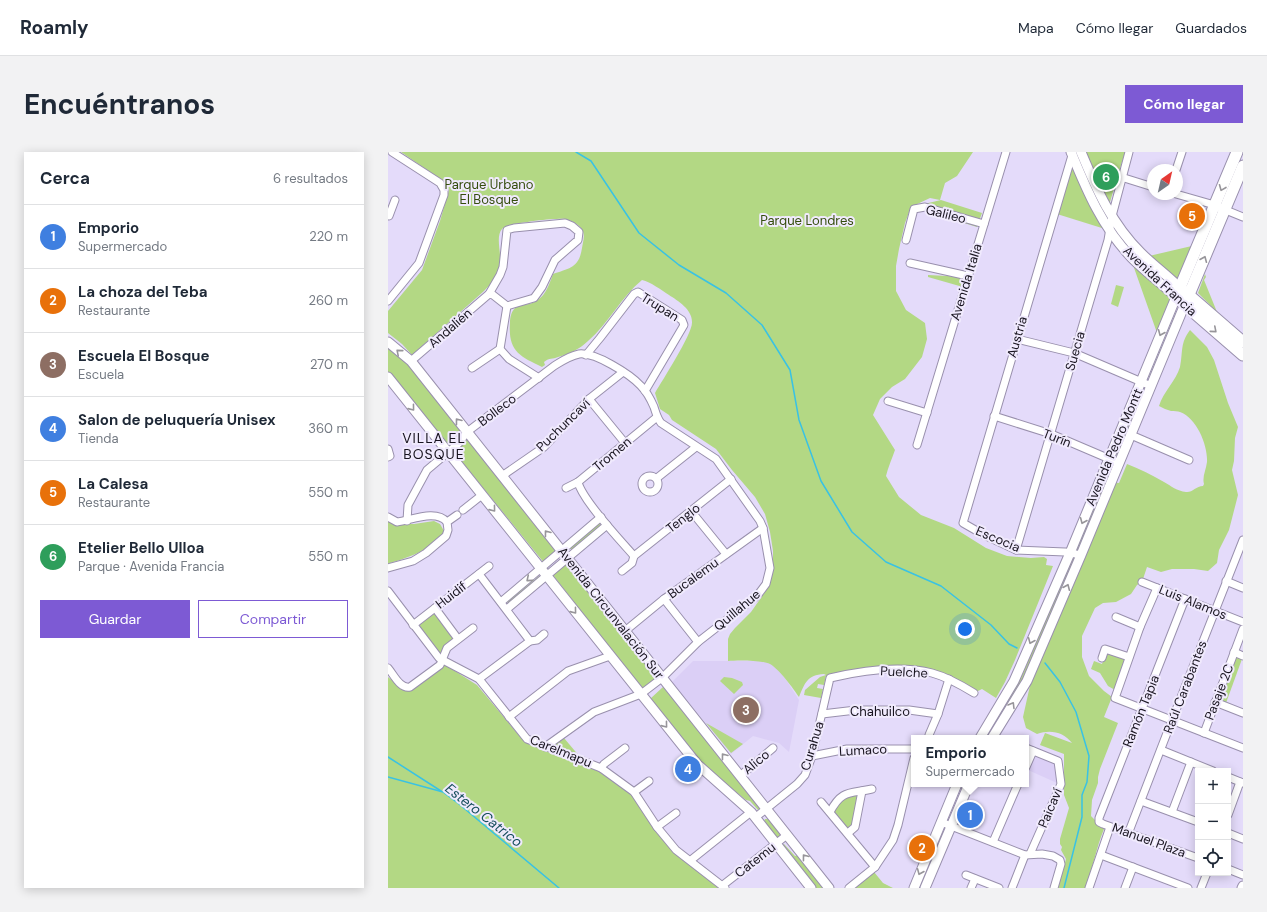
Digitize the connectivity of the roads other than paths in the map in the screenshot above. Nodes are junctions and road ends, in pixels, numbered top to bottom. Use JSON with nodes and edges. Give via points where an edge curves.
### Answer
{"nodes":[{"id":1,"x":392,"y":152,"type":"edge"},
{"id":2,"x":1006,"y":152,"type":"edge"},
{"id":3,"x":1129,"y":152,"type":"edge"},
{"id":4,"x":1182,"y":152,"type":"edge"},
{"id":5,"x":1237,"y":152,"type":"edge"},
{"id":6,"x":1074,"y":153,"type":"edge"},
{"id":7,"x":1178,"y":164,"type":"edge"},
{"id":8,"x":1243,"y":166,"type":"edge"},
{"id":9,"x":1121,"y":177,"type":"junction"},
{"id":10,"x":1147,"y":185,"type":"edge"},
{"id":11,"x":1183,"y":196,"type":"edge"},
{"id":12,"x":395,"y":200,"type":"dead end"},
{"id":13,"x":1220,"y":208,"type":"junction"},
{"id":14,"x":388,"y":216,"type":"edge"},
{"id":15,"x":1112,"y":216,"type":"junction"},
{"id":16,"x":1243,"y":217,"type":"edge"},
{"id":17,"x":984,"y":224,"type":"junction"},
{"id":18,"x":1109,"y":229,"type":"junction"},
{"id":19,"x":906,"y":240,"type":"dead end"},
{"id":20,"x":910,"y":263,"type":"dead end"},
{"id":21,"x":968,"y":276,"type":"junction"},
{"id":22,"x":489,"y":294,"type":"junction"},
{"id":23,"x":1183,"y":296,"type":"junction"},
{"id":24,"x":388,"y":301,"type":"edge"},
{"id":25,"x":507,"y":306,"type":"junction"},
{"id":26,"x":1017,"y":338,"type":"junction"},
{"id":27,"x":388,"y":342,"type":"edge"},
{"id":28,"x":1243,"y":342,"type":"edge"},
{"id":29,"x":500,"y":349,"type":"junction"},
{"id":30,"x":1074,"y":353,"type":"junction"},
{"id":31,"x":586,"y":355,"type":"junction"},
{"id":32,"x":1243,"y":355,"type":"edge"},
{"id":33,"x":411,"y":361,"type":"junction"},
{"id":34,"x":472,"y":368,"type":"dead end"},
{"id":35,"x":623,"y":372,"type":"junction"},
{"id":36,"x":388,"y":377,"type":"edge"},
{"id":37,"x":539,"y":378,"type":"junction"},
{"id":38,"x":1141,"y":382,"type":"junction"},
{"id":39,"x":1151,"y":386,"type":"junction"},
{"id":40,"x":645,"y":391,"type":"junction"},
{"id":41,"x":589,"y":399,"type":"junction"},
{"id":42,"x":888,"y":401,"type":"dead end"},
{"id":43,"x":927,"y":412,"type":"junction"},
{"id":44,"x":994,"y":416,"type":"junction"},
{"id":45,"x":657,"y":417,"type":"junction"},
{"id":46,"x":467,"y":432,"type":"junction"},
{"id":47,"x":1051,"y":434,"type":"junction"},
{"id":48,"x":1131,"y":435,"type":"junction"},
{"id":49,"x":625,"y":443,"type":"junction"},
{"id":50,"x":917,"y":446,"type":"dead end"},
{"id":51,"x":696,"y":447,"type":"junction"},
{"id":52,"x":388,"y":449,"type":"edge"},
{"id":53,"x":448,"y":453,"type":"junction"},
{"id":54,"x":388,"y":457,"type":"edge"},
{"id":55,"x":1109,"y":459,"type":"junction"},
{"id":56,"x":1189,"y":460,"type":"dead end"},
{"id":57,"x":1119,"y":463,"type":"junction"},
{"id":58,"x":502,"y":476,"type":"junction"},
{"id":59,"x":656,"y":478,"type":"dead end"},
{"id":60,"x":731,"y":479,"type":"junction"},
{"id":61,"x":578,"y":482,"type":"junction"},
{"id":62,"x":566,"y":488,"type":"dead end"},
{"id":63,"x":482,"y":495,"type":"junction"},
{"id":64,"x":691,"y":512,"type":"junction"},
{"id":65,"x":388,"y":517,"type":"edge"},
{"id":66,"x":601,"y":517,"type":"junction"},
{"id":67,"x":407,"y":521,"type":"junction"},
{"id":68,"x":447,"y":522,"type":"junction"},
{"id":69,"x":963,"y":523,"type":"joint"},
{"id":70,"x":607,"y":525,"type":"junction"},
{"id":71,"x":763,"y":528,"type":"junction"},
{"id":72,"x":584,"y":532,"type":"junction"},
{"id":73,"x":590,"y":539,"type":"junction"},
{"id":74,"x":1243,"y":540,"type":"edge"},
{"id":75,"x":1016,"y":550,"type":"junction"},
{"id":76,"x":1070,"y":553,"type":"junction"},
{"id":77,"x":726,"y":554,"type":"junction"},
{"id":78,"x":564,"y":555,"type":"junction"},
{"id":79,"x":634,"y":556,"type":"junction"},
{"id":80,"x":1081,"y":556,"type":"junction"},
{"id":81,"x":489,"y":566,"type":"dead end"},
{"id":82,"x":388,"y":568,"type":"edge"},
{"id":83,"x":622,"y":571,"type":"dead end"},
{"id":84,"x":543,"y":572,"type":"junction"},
{"id":85,"x":478,"y":574,"type":"junction"},
{"id":86,"x":1226,"y":581,"type":"junction"},
{"id":87,"x":1142,"y":582,"type":"dead end"},
{"id":88,"x":1156,"y":588,"type":"junction"},
{"id":89,"x":1243,"y":588,"type":"edge"},
{"id":90,"x":388,"y":591,"type":"edge"},
{"id":91,"x":664,"y":599,"type":"junction"},
{"id":92,"x":1185,"y":599,"type":"junction"},
{"id":93,"x":501,"y":602,"type":"junction"},
{"id":94,"x":435,"y":608,"type":"junction"},
{"id":95,"x":507,"y":609,"type":"junction"},
{"id":96,"x":1215,"y":611,"type":"junction"},
{"id":97,"x":1116,"y":617,"type":"dead end"},
{"id":98,"x":1243,"y":622,"type":"edge"},
{"id":99,"x":413,"y":625,"type":"junction"},
{"id":100,"x":1140,"y":627,"type":"junction"},
{"id":101,"x":472,"y":628,"type":"dead end"},
{"id":102,"x":1243,"y":629,"type":"edge"},
{"id":103,"x":625,"y":631,"type":"junction"},
{"id":104,"x":544,"y":634,"type":"dead end"},
{"id":105,"x":458,"y":639,"type":"junction"},
{"id":106,"x":530,"y":641,"type":"junction"},
{"id":107,"x":698,"y":642,"type":"junction"},
{"id":108,"x":1234,"y":652,"type":"junction"},
{"id":109,"x":610,"y":656,"type":"junction"},
{"id":110,"x":1243,"y":656,"type":"edge"},
{"id":111,"x":1129,"y":657,"type":"junction"},
{"id":112,"x":1102,"y":658,"type":"dead end"},
{"id":113,"x":442,"y":660,"type":"junction"},
{"id":114,"x":388,"y":668,"type":"edge"},
{"id":115,"x":662,"y":678,"type":"junction"},
{"id":116,"x":830,"y":678,"type":"joint"},
{"id":117,"x":479,"y":679,"type":"junction"},
{"id":118,"x":949,"y":679,"type":"junction"},
{"id":119,"x":974,"y":693,"type":"dead end"},
{"id":120,"x":641,"y":694,"type":"junction"},
{"id":121,"x":1215,"y":702,"type":"junction"},
{"id":122,"x":1142,"y":709,"type":"junction"},
{"id":123,"x":1243,"y":713,"type":"edge"},
{"id":124,"x":822,"y":714,"type":"junction"},
{"id":125,"x":938,"y":714,"type":"junction"},
{"id":126,"x":509,"y":717,"type":"junction"},
{"id":127,"x":1172,"y":720,"type":"junction"},
{"id":128,"x":1204,"y":733,"type":"junction"},
{"id":129,"x":983,"y":734,"type":"edge"},
{"id":130,"x":929,"y":735,"type":"edge"},
{"id":131,"x":997,"y":735,"type":"edge"},
{"id":132,"x":545,"y":747,"type":"junction"},
{"id":133,"x":624,"y":748,"type":"dead end"},
{"id":134,"x":773,"y":748,"type":"dead end"},
{"id":135,"x":1243,"y":748,"type":"edge"},
{"id":136,"x":904,"y":749,"type":"junction"},
{"id":137,"x":911,"y":749,"type":"edge"},
{"id":138,"x":1029,"y":749,"type":"edge"},
{"id":139,"x":1033,"y":750,"type":"junction"},
{"id":140,"x":1161,"y":750,"type":"junction"},
{"id":141,"x":911,"y":755,"type":"edge"},
{"id":142,"x":812,"y":756,"type":"junction"},
{"id":143,"x":1029,"y":760,"type":"edge"},
{"id":144,"x":1191,"y":762,"type":"junction"},
{"id":145,"x":601,"y":768,"type":"junction"},
{"id":146,"x":1206,"y":768,"type":"edge"},
{"id":147,"x":911,"y":770,"type":"edge"},
{"id":148,"x":740,"y":776,"type":"junction"},
{"id":149,"x":1231,"y":778,"type":"edge"},
{"id":150,"x":649,"y":781,"type":"dead end"},
{"id":151,"x":1242,"y":782,"type":"edge"},
{"id":152,"x":956,"y":787,"type":"edge"},
{"id":153,"x":968,"y":787,"type":"edge"},
{"id":154,"x":1017,"y":787,"type":"edge"},
{"id":155,"x":872,"y":789,"type":"dead end"},
{"id":156,"x":862,"y":791,"type":"junction"},
{"id":157,"x":634,"y":792,"type":"junction"},
{"id":158,"x":1141,"y":801,"type":"junction"},
{"id":159,"x":821,"y":802,"type":"dead end"},
{"id":160,"x":1231,"y":808,"type":"edge"},
{"id":161,"x":767,"y":809,"type":"junction"},
{"id":162,"x":830,"y":812,"type":"junction"},
{"id":163,"x":1172,"y":812,"type":"junction"},
{"id":164,"x":676,"y":813,"type":"dead end"},
{"id":165,"x":753,"y":815,"type":"junction"},
{"id":166,"x":1195,"y":821,"type":"edge"},
{"id":167,"x":941,"y":822,"type":"junction"},
{"id":168,"x":1099,"y":822,"type":"joint"},
{"id":169,"x":951,"y":826,"type":"junction"},
{"id":170,"x":656,"y":827,"type":"junction"},
{"id":171,"x":1110,"y":827,"type":"junction"},
{"id":172,"x":848,"y":833,"type":"junction"},
{"id":173,"x":1128,"y":834,"type":"junction"},
{"id":174,"x":787,"y":835,"type":"junction"},
{"id":175,"x":1231,"y":835,"type":"edge"},
{"id":176,"x":1243,"y":839,"type":"edge"},
{"id":177,"x":992,"y":842,"type":"junction"},
{"id":178,"x":776,"y":844,"type":"junction"},
{"id":179,"x":1027,"y":855,"type":"junction"},
{"id":180,"x":1102,"y":855,"type":"junction"},
{"id":181,"x":1195,"y":857,"type":"edge"},
{"id":182,"x":691,"y":860,"type":"junction"},
{"id":183,"x":875,"y":867,"type":"junction"},
{"id":184,"x":1133,"y":867,"type":"junction"},
{"id":185,"x":1231,"y":870,"type":"edge"},
{"id":186,"x":966,"y":875,"type":"dead end"},
{"id":187,"x":1243,"y":875,"type":"edge"},
{"id":188,"x":1206,"y":876,"type":"edge"},
{"id":189,"x":975,"y":879,"type":"junction"},
{"id":190,"x":1167,"y":880,"type":"junction"},
{"id":191,"x":724,"y":887,"type":"edge"},
{"id":192,"x":811,"y":888,"type":"edge"},
{"id":193,"x":829,"y":888,"type":"edge"},
{"id":194,"x":849,"y":888,"type":"edge"},
{"id":195,"x":914,"y":888,"type":"edge"},
{"id":196,"x":925,"y":888,"type":"edge"},
{"id":197,"x":971,"y":888,"type":"edge"},
{"id":198,"x":999,"y":888,"type":"edge"},
{"id":199,"x":1012,"y":888,"type":"edge"},
{"id":200,"x":1054,"y":888,"type":"edge"},
{"id":201,"x":1089,"y":888,"type":"edge"},
{"id":202,"x":1125,"y":888,"type":"edge"},
{"id":203,"x":1164,"y":888,"type":"edge"},
{"id":204,"x":1188,"y":888,"type":"edge"},
{"id":205,"x":1201,"y":888,"type":"edge"}],
"edges":[{"from":1,"to":24,"type":"street","via":[[440,183],[444,190],[444,198],[418,263]]},
{"from":2,"to":17,"type":"street","name":"Avenida Italia"},
{"from":3,"to":9,"type":"street","name":"Suecia"},
{"from":4,"to":7,"type":"street"},
{"from":5,"to":13,"type":"main road","name":"Avenida Pedro Montt","one_way":true},
{"from":6,"to":15,"type":"main road","name":"Avenida Francia"},
{"from":6,"to":18,"type":"main road","name":"Avenida Francia","via":[[1086,190]]},
{"from":6,"to":26,"type":"street","name":"Austria"},
{"from":8,"to":13,"type":"main road","name":"Avenida Pedro Montt"},
{"from":9,"to":10,"type":"street"},
{"from":9,"to":15,"type":"street","name":"Suecia"},
{"from":11,"to":13,"type":"street"},
{"from":12,"to":14,"type":"street"},
{"from":13,"to":16,"type":"street"},
{"from":13,"to":23,"type":"main road","name":"Avenida Pedro Montt"},
{"from":15,"to":18,"type":"street","name":"Suecia"},
{"from":15,"to":23,"type":"main road","name":"Avenida Francia","via":[[1141,253]]},
{"from":17,"to":19,"type":"street","name":"Galileo","via":[[920,207],[914,210]]},
{"from":17,"to":21,"type":"street","name":"Avenida Italia"},
{"from":18,"to":23,"type":"main road","name":"Avenida Francia","via":[[1133,259]]},
{"from":18,"to":30,"type":"street","name":"Suecia","via":[[1108,240]]},
{"from":20,"to":21,"type":"street"},
{"from":21,"to":43,"type":"street","name":"Avenida Italia"},
{"from":22,"to":25,"type":"street"},
{"from":22,"to":25,"type":"street","name":"Andalién","via":[[503,267],[507,230],[565,223],[576,229],[579,232],[578,240],[555,260],[534,298]]},
{"from":22,"to":33,"type":"street","name":"Andalién"},
{"from":23,"to":28,"type":"main road","name":"Avenida Francia"},
{"from":23,"to":32,"type":"main road","name":"Avenida Francia","one_way":true},
{"from":23,"to":38,"type":"main road","name":"Avenida Pedro Montt","one_way":true},
{"from":23,"to":39,"type":"main road","name":"Avenida Pedro Montt"},
{"from":25,"to":29,"type":"street"},
{"from":26,"to":30,"type":"street"},
{"from":26,"to":44,"type":"street","name":"Austria"},
{"from":33,"to":27,"type":"main road","name":"Avenida Circunvalación Sur","one_way":true},
{"from":29,"to":34,"type":"street"},
{"from":29,"to":37,"type":"street","via":[[509,359]]},
{"from":30,"to":38,"type":"street"},
{"from":30,"to":47,"type":"street","name":"Suecia"},
{"from":31,"to":35,"type":"street"},
{"from":31,"to":37,"type":"street","name":"Bolleco","via":[[579,354],[567,358]]},
{"from":31,"to":40,"type":"street","name":"Trupan","via":[[638,292],[682,320],[684,324]]},
{"from":46,"to":33,"type":"main road","name":"Avenida Circunvalación Sur","one_way":true},
{"from":35,"to":40,"type":"street","name":"Quillahue"},
{"from":35,"to":41,"type":"street","name":"Puchuncaví"},
{"from":36,"to":53,"type":"main road","name":"Avenida Circunvalación Sur","one_way":true},
{"from":37,"to":46,"type":"street","name":"Bolleco"},
{"from":38,"to":39,"type":"street"},
{"from":38,"to":55,"type":"main road","name":"Avenida Pedro Montt"},
{"from":39,"to":48,"type":"main road","name":"Avenida Pedro Montt"},
{"from":40,"to":45,"type":"street","name":"Quillahue"},
{"from":41,"to":49,"type":"street"},
{"from":41,"to":58,"type":"street","name":"Puchuncaví","via":[[544,447]]},
{"from":42,"to":43,"type":"street"},
{"from":43,"to":50,"type":"street","name":"Avenida Italia"},
{"from":44,"to":47,"type":"street","name":"Turín"},
{"from":44,"to":69,"type":"street","name":"Austria"},
{"from":45,"to":49,"type":"street","name":"Tromen"},
{"from":45,"to":51,"type":"street","name":"Quillahue","via":[[661,423]]},
{"from":46,"to":53,"type":"street","name":"Bolleco"},
{"from":46,"to":58,"type":"main road","name":"Avenida Circunvalación Sur"},
{"from":47,"to":55,"type":"street","name":"Turín"},
{"from":47,"to":75,"type":"street","name":"Suecia"},
{"from":48,"to":56,"type":"street"},
{"from":48,"to":57,"type":"main road","name":"Avenida Pedro Montt"},
{"from":49,"to":61,"type":"street","name":"Tromen"},
{"from":51,"to":59,"type":"street"},
{"from":51,"to":60,"type":"street","name":"Quillahue","via":[[716,459]]},
{"from":52,"to":54,"type":"street"},
{"from":53,"to":63,"type":"main road","name":"Avenida Circunvalación Sur"},
{"from":53,"to":67,"type":"street","name":"Bolleco","via":[[426,470],[408,505]]},
{"from":55,"to":57,"type":"street","name":"Turín"},
{"from":55,"to":76,"type":"main road","name":"Avenida Pedro Montt","one_way":true},
{"from":57,"to":80,"type":"main road","name":"Avenida Pedro Montt"},
{"from":78,"to":58,"type":"main road","name":"Avenida Circunvalación Sur","one_way":true},
{"from":60,"to":64,"type":"street","name":"Tenglo"},
{"from":60,"to":71,"type":"street","name":"Quillahue"},
{"from":61,"to":62,"type":"street","name":"Tromen"},
{"from":61,"to":66,"type":"street","via":[[579,488]]},
{"from":63,"to":68,"type":"street"},
{"from":63,"to":84,"type":"main road","name":"Avenida Circunvalación Sur","one_way":true},
{"from":64,"to":77,"type":"street"},
{"from":64,"to":79,"type":"street","name":"Tenglo"},
{"from":65,"to":67,"type":"street","via":[[397,522]]},
{"from":66,"to":70,"type":"street"},
{"from":66,"to":72,"type":"street"},
{"from":67,"to":68,"type":"street","via":[[439,516]]},
{"from":68,"to":82,"type":"street","via":[[449,527],[446,536],[426,553],[413,561]]},
{"from":69,"to":75,"type":"street","name":"Escocia"},
{"from":70,"to":73,"type":"street"},
{"from":70,"to":79,"type":"street"},
{"from":71,"to":77,"type":"street","name":"Bucalemu"},
{"from":71,"to":107,"type":"street","name":"Quillahue","via":[[770,568],[766,584],[757,596]]},
{"from":72,"to":73,"type":"street"},
{"from":72,"to":78,"type":"street"},
{"from":73,"to":78,"type":"street"},
{"from":74,"to":86,"type":"street","name":"Raúl Carabantes"},
{"from":75,"to":76,"type":"street","name":"Escocia"},
{"from":76,"to":80,"type":"street","name":"Escocia"},
{"from":76,"to":129,"type":"main road","name":"Avenida Pedro Montt","one_way":true,"via":[[1014,681]]},
{"from":77,"to":91,"type":"street","name":"Bucalemu"},
{"from":78,"to":84,"type":"street"},
{"from":78,"to":103,"type":"main road","name":"Avenida Circunvalación Sur"},
{"from":79,"to":83,"type":"street","name":"Tenglo","via":[[632,563]]},
{"from":131,"to":80,"type":"main road","name":"Avenida Pedro Montt","one_way":true,"via":[[1027,681]]},
{"from":81,"to":85,"type":"street","name":"Huidif"},
{"from":84,"to":93,"type":"street","one_way":true},
{"from":84,"to":95,"type":"street"},
{"from":84,"to":109,"type":"main road","name":"Avenida Circunvalación Sur","one_way":true},
{"from":85,"to":93,"type":"street"},
{"from":85,"to":94,"type":"street","name":"Huidif"},
{"from":86,"to":89,"type":"street"},
{"from":86,"to":96,"type":"street","name":"Raúl Carabantes"},
{"from":87,"to":88,"type":"street","name":"Luis Alamos"},
{"from":88,"to":92,"type":"street","name":"Luis Alamos"},
{"from":88,"to":100,"type":"street"},
{"from":90,"to":99,"type":"street","name":"Carelmapu"},
{"from":91,"to":103,"type":"street","name":"Bucalemu"},
{"from":91,"to":107,"type":"street"},
{"from":92,"to":96,"type":"street","name":"Luis Alamos"},
{"from":92,"to":122,"type":"street","name":"Ramón Tapia"},
{"from":93,"to":95,"type":"street"},
{"from":94,"to":99,"type":"street","name":"Huidif"},
{"from":94,"to":105,"type":"street"},
{"from":95,"to":106,"type":"street"},
{"from":96,"to":98,"type":"street","name":"Luis Alamos"},
{"from":96,"to":127,"type":"street","name":"Raúl Carabantes"},
{"from":97,"to":100,"type":"street"},
{"from":99,"to":113,"type":"street","name":"Carelmapu"},
{"from":100,"to":111,"type":"street"},
{"from":101,"to":105,"type":"street"},
{"from":102,"to":108,"type":"street","name":"Pasaje 2C"},
{"from":103,"to":115,"type":"main road","name":"Avenida Circunvalación Sur"},
{"from":104,"to":106,"type":"street","via":[[537,640]]},
{"from":105,"to":113,"type":"street","via":[[447,648]]},
{"from":106,"to":117,"type":"street"},
{"from":107,"to":115,"type":"street","name":"Quillahue"},
{"from":108,"to":110,"type":"street"},
{"from":108,"to":121,"type":"street","name":"Pasaje 2C"},
{"from":109,"to":120,"type":"main road","name":"Avenida Circunvalación Sur"},
{"from":109,"to":126,"type":"street","via":[[568,671]]},
{"from":111,"to":112,"type":"street","via":[[1105,649]]},
{"from":111,"to":122,"type":"street","via":[[1115,698]]},
{"from":113,"to":114,"type":"street","via":[[440,665],[409,688],[402,686]]},
{"from":113,"to":117,"type":"street","name":"Carelmapu"},
{"from":115,"to":120,"type":"street","name":"Quillahue"},
{"from":148,"to":115,"type":"main road","name":"Avenida Circunvalación Sur","one_way":true},
{"from":116,"to":118,"type":"street","name":"Puelche","via":[[863,671],[904,670],[931,673]]},
{"from":116,"to":124,"type":"street","name":"Curahua"},
{"from":117,"to":126,"type":"street","name":"Carelmapu"},
{"from":118,"to":119,"type":"street","name":"Puelche"},
{"from":118,"to":125,"type":"street"},
{"from":120,"to":132,"type":"street","name":"Quillahue","via":[[594,712]]},
{"from":120,"to":165,"type":"main road","name":"Avenida Circunvalación Sur","one_way":true,"via":[[697,764]]},
{"from":121,"to":123,"type":"street"},
{"from":121,"to":128,"type":"street","name":"Pasaje 2C"},
{"from":122,"to":127,"type":"street"},
{"from":122,"to":168,"type":"street","name":"Ramón Tapia","via":[[1098,818]]},
{"from":124,"to":125,"type":"street","name":"Chahuilco","via":[[856,710],[909,710]]},
{"from":124,"to":142,"type":"street","name":"Curahua"},
{"from":125,"to":130,"type":"street"},
{"from":126,"to":132,"type":"street","name":"Carelmapu","via":[[527,739]]},
{"from":127,"to":128,"type":"street"},
{"from":127,"to":140,"type":"street","name":"Raúl Carabantes"},
{"from":128,"to":135,"type":"street"},
{"from":132,"to":145,"type":"street","name":"Carelmapu"},
{"from":133,"to":145,"type":"street"},
{"from":134,"to":148,"type":"street","name":"Alico"},
{"from":136,"to":137,"type":"street","name":"Lumaco"},
{"from":136,"to":141,"type":"street"},
{"from":136,"to":142,"type":"street","name":"Lumaco","via":[[847,749]]},
{"from":138,"to":139,"type":"street"},
{"from":139,"to":143,"type":"street"},
{"from":139,"to":179,"type":"street","name":"Paicaví","via":[[1058,761],[1061,784]]},
{"from":140,"to":144,"type":"street"},
{"from":140,"to":158,"type":"street","name":"Raúl Carabantes"},
{"from":142,"to":161,"type":"street","name":"Curahua","via":[[805,775]]},
{"from":144,"to":146,"type":"street"},
{"from":144,"to":163,"type":"street"},
{"from":145,"to":157,"type":"street","name":"Carelmapu"},
{"from":147,"to":183,"type":"street","via":[[896,832]]},
{"from":148,"to":161,"type":"main road","name":"Avenida Circunvalación Sur"},
{"from":149,"to":151,"type":"street"},
{"from":150,"to":157,"type":"street"},
{"from":151,"to":160,"type":"street"},
{"from":152,"to":167,"type":"main road"},
{"from":153,"to":169,"type":"main road"},
{"from":154,"to":177,"type":"street"},
{"from":155,"to":156,"type":"street"},
{"from":156,"to":162,"type":"street","via":[[845,794]]},
{"from":156,"to":172,"type":"street","via":[[854,827]]},
{"from":157,"to":170,"type":"street","name":"Carelmapu"},
{"from":158,"to":163,"type":"street"},
{"from":158,"to":173,"type":"street","name":"Raúl Carabantes"},
{"from":159,"to":162,"type":"street"},
{"from":161,"to":165,"type":"street","name":"Curahua"},
{"from":161,"to":174,"type":"main road","name":"Avenida Circunvalación Sur"},
{"from":162,"to":172,"type":"street"},
{"from":163,"to":166,"type":"street"},
{"from":164,"to":170,"type":"street"},
{"from":165,"to":178,"type":"main road","name":"Avenida Circunvalación Sur"},
{"from":165,"to":182,"type":"street","name":"Curahua"},
{"from":167,"to":169,"type":"street"},
{"from":167,"to":195,"type":"main road","one_way":true},
{"from":168,"to":171,"type":"street","name":"Manuel Plaza"},
{"from":169,"to":177,"type":"street"},
{"from":169,"to":196,"type":"main road"},
{"from":170,"to":182,"type":"street","name":"Carelmapu","via":[[676,850]]},
{"from":171,"to":173,"type":"street","name":"Manuel Plaza"},
{"from":171,"to":180,"type":"street"},
{"from":172,"to":183,"type":"street"},
{"from":173,"to":181,"type":"street","name":"Manuel Plaza"},
{"from":174,"to":178,"type":"street","name":"Catemu"},
{"from":193,"to":174,"type":"main road","name":"Avenida Circunvalación Sur","one_way":true},
{"from":175,"to":176,"type":"street"},
{"from":177,"to":179,"type":"street"},
{"from":178,"to":191,"type":"street","name":"Catemu"},
{"from":178,"to":192,"type":"main road","name":"Avenida Circunvalación Sur"},
{"from":179,"to":199,"type":"street","name":"Paicaví"},
{"from":179,"to":200,"type":"street","via":[[1053,856],[1060,860]]},
{"from":180,"to":184,"type":"street"},
{"from":180,"to":201,"type":"street"},
{"from":182,"to":191,"type":"street","name":"Carelmapu"},
{"from":183,"to":194,"type":"street"},
{"from":184,"to":190,"type":"street"},
{"from":184,"to":202,"type":"street"},
{"from":185,"to":187,"type":"street"},
{"from":186,"to":189,"type":"street"},
{"from":188,"to":205,"type":"street"},
{"from":189,"to":197,"type":"street"},
{"from":189,"to":198,"type":"street"},
{"from":190,"to":203,"type":"street"},
{"from":190,"to":204,"type":"street"}]}
